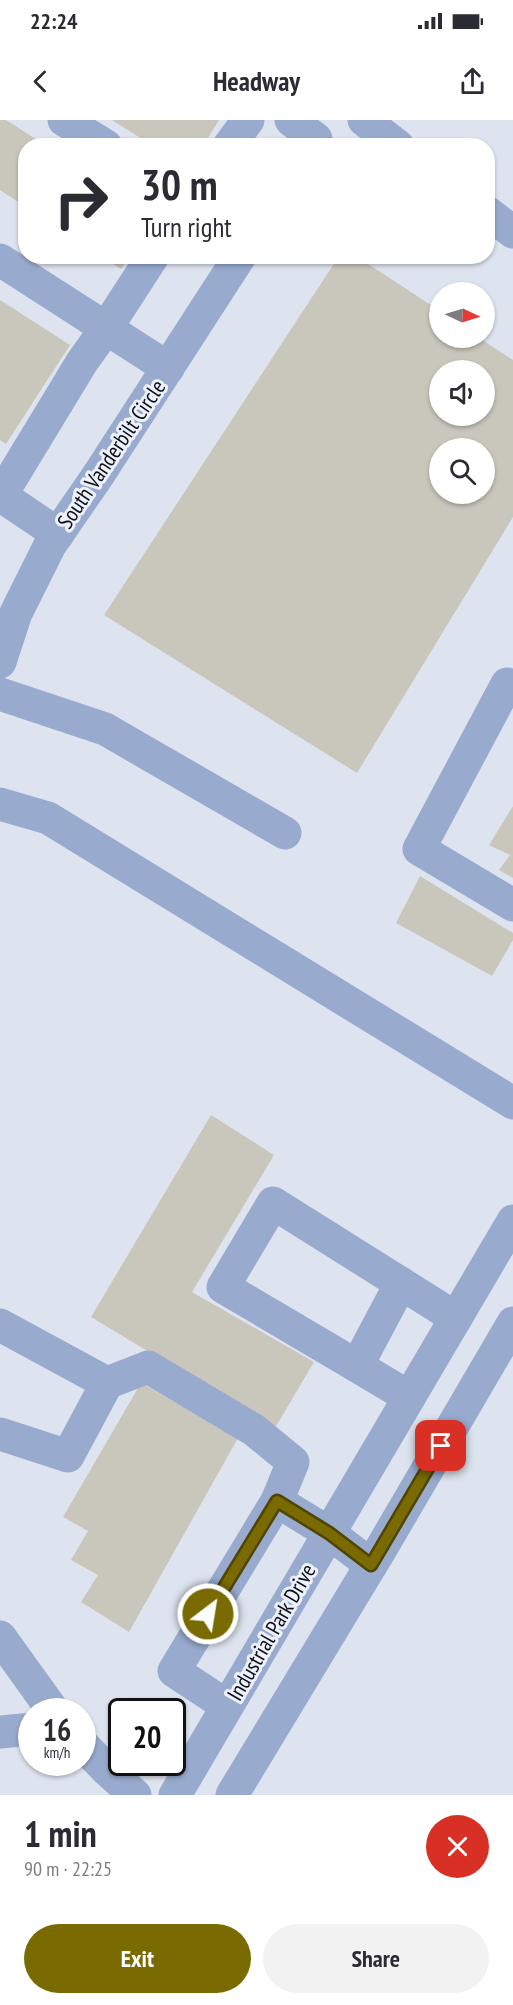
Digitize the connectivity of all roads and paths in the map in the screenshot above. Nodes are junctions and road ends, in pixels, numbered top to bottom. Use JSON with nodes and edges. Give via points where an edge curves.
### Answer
{"nodes":[{"id":1,"x":64,"y":120,"type":"edge"},
{"id":2,"x":248,"y":120,"type":"edge"},
{"id":3,"x":364,"y":120,"type":"edge"},
{"id":4,"x":93,"y":138,"type":"edge"},
{"id":5,"x":235,"y":138,"type":"edge"},
{"id":6,"x":388,"y":138,"type":"edge"},
{"id":7,"x":495,"y":218,"type":"edge"},
{"id":8,"x":513,"y":232,"type":"edge"},
{"id":9,"x":0,"y":260,"type":"edge"},
{"id":10,"x":148,"y":264,"type":"edge"},
{"id":11,"x":235,"y":264,"type":"edge"},
{"id":12,"x":107,"y":327,"type":"junction"},
{"id":13,"x":168,"y":368,"type":"junction"},
{"id":14,"x":0,"y":496,"type":"edge"},
{"id":15,"x":58,"y":534,"type":"junction"},
{"id":16,"x":1,"y":654,"type":"edge"},
{"id":17,"x":513,"y":687,"type":"edge"},
{"id":18,"x":0,"y":694,"type":"edge"},
{"id":19,"x":0,"y":804,"type":"edge"},
{"id":20,"x":285,"y":833,"type":"dead end"},
{"id":21,"x":513,"y":905,"type":"edge"},
{"id":22,"x":513,"y":1102,"type":"edge"},
{"id":23,"x":513,"y":1221,"type":"edge"},
{"id":24,"x":401,"y":1283,"type":"junction"},
{"id":25,"x":456,"y":1318,"type":"junction"},
{"id":26,"x":513,"y":1323,"type":"edge"},
{"id":27,"x":0,"y":1325,"type":"edge"},
{"id":28,"x":357,"y":1366,"type":"junction"},
{"id":29,"x":107,"y":1383,"type":"junction"},
{"id":30,"x":409,"y":1397,"type":"junction"},
{"id":31,"x":0,"y":1434,"type":"edge"},
{"id":32,"x":277,"y":1501,"type":"junction"},
{"id":33,"x":329,"y":1533,"type":"junction"},
{"id":34,"x":371,"y":1565,"type":"junction"},
{"id":35,"x":0,"y":1636,"type":"edge"},
{"id":36,"x":44,"y":1698,"type":"edge"},
{"id":37,"x":228,"y":1706,"type":"junction"},
{"id":38,"x":18,"y":1731,"type":"edge"},
{"id":39,"x":0,"y":1732,"type":"edge"},
{"id":40,"x":96,"y":1759,"type":"edge"},
{"id":41,"x":135,"y":1795,"type":"edge"},
{"id":42,"x":176,"y":1795,"type":"edge"},
{"id":43,"x":232,"y":1795,"type":"edge"}],
"edges":[{"from":1,"to":4,"type":"street"},
{"from":2,"to":5,"type":"street"},
{"from":3,"to":6,"type":"street"},
{"from":7,"to":8,"type":"street"},
{"from":9,"to":12,"type":"street"},
{"from":10,"to":12,"type":"street"},
{"from":11,"to":13,"type":"street","name":"South Vanderbilt Circle"},
{"from":12,"to":13,"type":"street"},
{"from":12,"to":14,"type":"street"},
{"from":13,"to":15,"type":"street","name":"South Vanderbilt Circle"},
{"from":14,"to":15,"type":"street"},
{"from":15,"to":16,"type":"street","name":"South Vanderbilt Circle","via":[[16,613]]},
{"from":17,"to":21,"type":"street","via":[[507,684],[420,849]]},
{"from":18,"to":20,"type":"street","via":[[105,729]]},
{"from":19,"to":22,"type":"street","via":[[48,818]]},
{"from":23,"to":25,"type":"street","name":"Industrial Park Drive"},
{"from":24,"to":25,"type":"street"},
{"from":24,"to":28,"type":"street"},
{"from":24,"to":28,"type":"street","via":[[273,1203],[223,1287]]},
{"from":25,"to":30,"type":"street","name":"Industrial Park Drive"},
{"from":26,"to":34,"type":"street"},
{"from":27,"to":29,"type":"street"},
{"from":28,"to":30,"type":"street"},
{"from":29,"to":31,"type":"street","via":[[68,1456]]},
{"from":29,"to":32,"type":"street","via":[[148,1367],[254,1430],[293,1462]]},
{"from":30,"to":33,"type":"street","name":"Industrial Park Drive"},
{"from":32,"to":33,"type":"street"},
{"from":32,"to":37,"type":"street","via":[[174,1671]]},
{"from":33,"to":34,"type":"street"},
{"from":33,"to":37,"type":"street","name":"Industrial Park Drive"},
{"from":34,"to":43,"type":"street"},
{"from":35,"to":36,"type":"street"},
{"from":37,"to":42,"type":"street","name":"Industrial Park Drive"},
{"from":38,"to":39,"type":"street"},
{"from":40,"to":41,"type":"street"}]}
